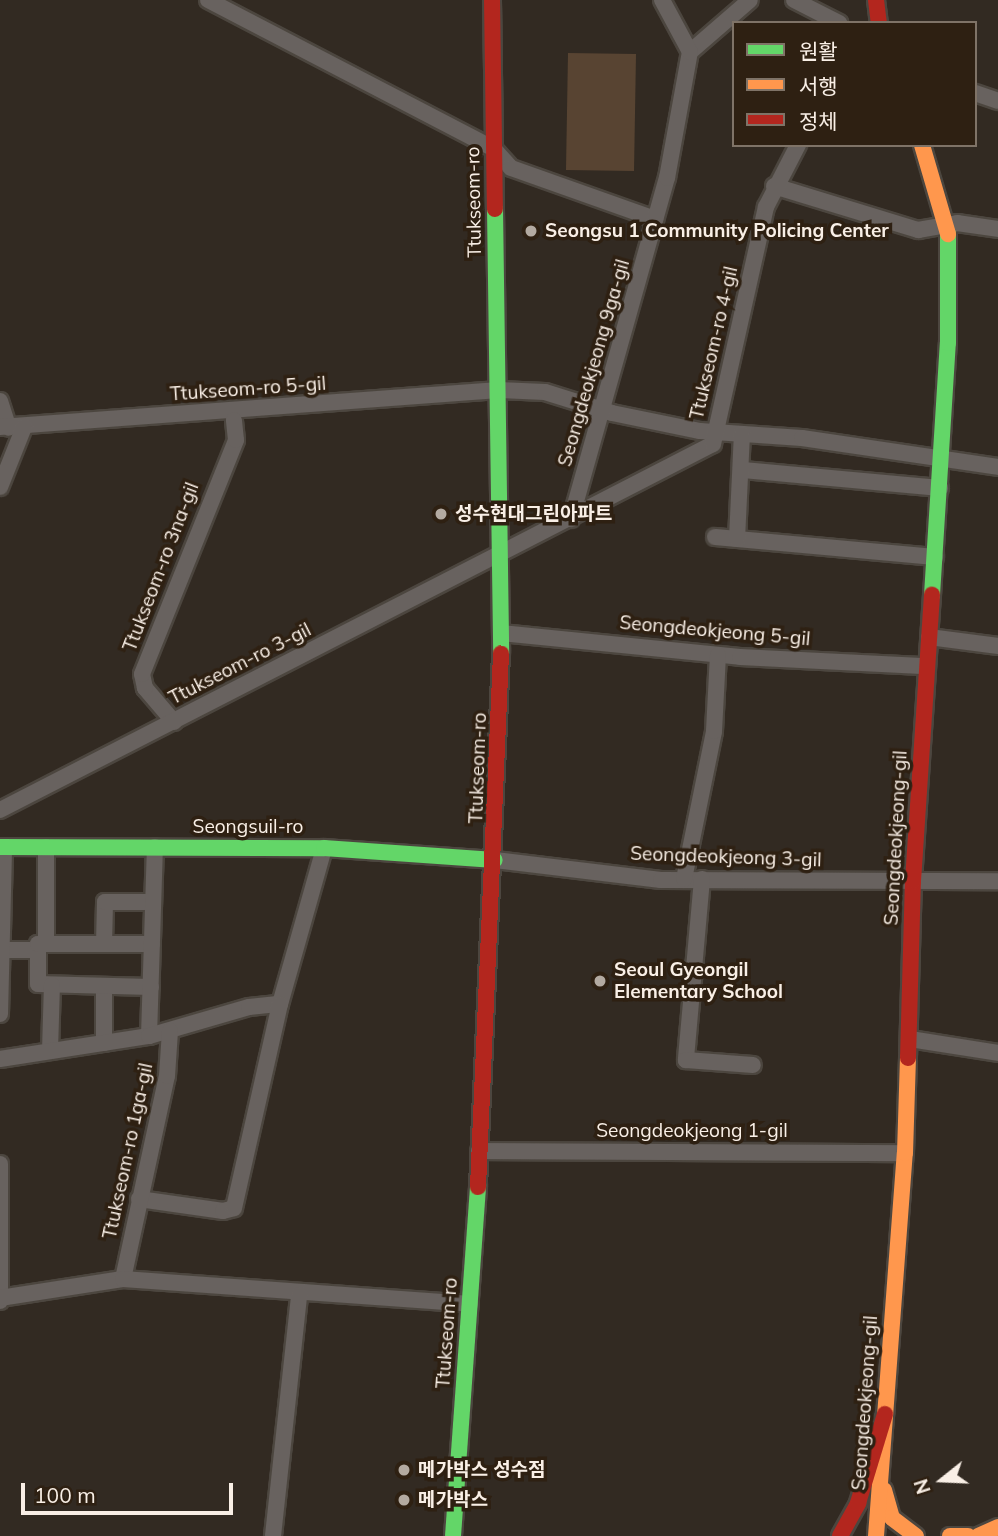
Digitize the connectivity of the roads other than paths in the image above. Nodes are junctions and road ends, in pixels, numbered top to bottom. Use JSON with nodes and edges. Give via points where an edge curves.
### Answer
{"nodes":[{"id":1,"x":208,"y":0,"type":"edge"},
{"id":2,"x":492,"y":0,"type":"edge"},
{"id":3,"x":662,"y":0,"type":"edge"},
{"id":4,"x":750,"y":0,"type":"edge"},
{"id":5,"x":794,"y":0,"type":"edge"},
{"id":6,"x":876,"y":0,"type":"edge"},
{"id":7,"x":835,"y":21,"type":"edge"},
{"id":8,"x":879,"y":21,"type":"edge"},
{"id":9,"x":691,"y":52,"type":"junction"},
{"id":10,"x":977,"y":94,"type":"edge"},
{"id":11,"x":998,"y":101,"type":"edge"},
{"id":12,"x":797,"y":147,"type":"edge"},
{"id":13,"x":923,"y":147,"type":"edge"},
{"id":14,"x":494,"y":149,"type":"junction"},
{"id":15,"x":774,"y":186,"type":"junction"},
{"id":16,"x":655,"y":219,"type":"junction"},
{"id":17,"x":948,"y":226,"type":"junction"},
{"id":18,"x":998,"y":229,"type":"edge"},
{"id":19,"x":499,"y":390,"type":"junction"},
{"id":20,"x":0,"y":401,"type":"edge"},
{"id":21,"x":605,"y":411,"type":"junction"},
{"id":22,"x":234,"y":420,"type":"dead end"},
{"id":23,"x":11,"y":427,"type":"edge"},
{"id":24,"x":715,"y":432,"type":"junction"},
{"id":25,"x":742,"y":434,"type":"junction"},
{"id":26,"x":942,"y":460,"type":"junction"},
{"id":27,"x":998,"y":467,"type":"edge"},
{"id":28,"x":743,"y":470,"type":"junction"},
{"id":29,"x":0,"y":487,"type":"edge"},
{"id":30,"x":940,"y":488,"type":"junction"},
{"id":31,"x":571,"y":519,"type":"junction"},
{"id":32,"x":715,"y":537,"type":"dead end"},
{"id":33,"x":737,"y":539,"type":"junction"},
{"id":34,"x":499,"y":556,"type":"junction"},
{"id":35,"x":935,"y":557,"type":"junction"},
{"id":36,"x":501,"y":632,"type":"junction"},
{"id":37,"x":929,"y":637,"type":"junction"},
{"id":38,"x":998,"y":646,"type":"edge"},
{"id":39,"x":718,"y":654,"type":"junction"},
{"id":40,"x":927,"y":666,"type":"junction"},
{"id":41,"x":174,"y":722,"type":"junction"},
{"id":42,"x":0,"y":810,"type":"edge"},
{"id":43,"x":2,"y":847,"type":"edge"},
{"id":44,"x":46,"y":847,"type":"junction"},
{"id":45,"x":155,"y":848,"type":"junction"},
{"id":46,"x":324,"y":848,"type":"junction"},
{"id":47,"x":495,"y":860,"type":"junction"},
{"id":48,"x":684,"y":879,"type":"junction"},
{"id":49,"x":702,"y":879,"type":"junction"},
{"id":50,"x":914,"y":881,"type":"junction"},
{"id":51,"x":998,"y":881,"type":"edge"},
{"id":52,"x":153,"y":902,"type":"junction"},
{"id":53,"x":104,"y":944,"type":"junction"},
{"id":54,"x":152,"y":944,"type":"junction"},
{"id":55,"x":42,"y":947,"type":"junction"},
{"id":56,"x":2,"y":950,"type":"junction"},
{"id":57,"x":52,"y":985,"type":"junction"},
{"id":58,"x":104,"y":986,"type":"junction"},
{"id":59,"x":151,"y":987,"type":"junction"},
{"id":60,"x":279,"y":1004,"type":"junction"},
{"id":61,"x":0,"y":1014,"type":"edge"},
{"id":62,"x":170,"y":1031,"type":"junction"},
{"id":63,"x":149,"y":1036,"type":"junction"},
{"id":64,"x":910,"y":1039,"type":"junction"},
{"id":65,"x":104,"y":1043,"type":"junction"},
{"id":66,"x":50,"y":1051,"type":"junction"},
{"id":67,"x":998,"y":1053,"type":"edge"},
{"id":68,"x":0,"y":1059,"type":"edge"},
{"id":69,"x":753,"y":1065,"type":"dead end"},
{"id":70,"x":479,"y":1151,"type":"junction"},
{"id":71,"x":905,"y":1153,"type":"junction"},
{"id":72,"x":0,"y":1164,"type":"edge"},
{"id":73,"x":139,"y":1199,"type":"junction"},
{"id":74,"x":122,"y":1279,"type":"junction"},
{"id":75,"x":299,"y":1295,"type":"junction"},
{"id":76,"x":1,"y":1299,"type":"edge"},
{"id":77,"x":470,"y":1304,"type":"junction"},
{"id":78,"x":885,"y":1414,"type":"junction"},
{"id":79,"x":881,"y":1473,"type":"junction"},
{"id":80,"x":998,"y":1527,"type":"edge"},
{"id":81,"x":273,"y":1536,"type":"edge"},
{"id":82,"x":453,"y":1536,"type":"edge"},
{"id":83,"x":840,"y":1536,"type":"edge"},
{"id":84,"x":876,"y":1536,"type":"edge"},
{"id":85,"x":916,"y":1536,"type":"edge"},
{"id":86,"x":950,"y":1536,"type":"edge"},
{"id":87,"x":968,"y":1536,"type":"edge"},
{"id":88,"x":978,"y":1536,"type":"edge"}],
"edges":[{"from":1,"to":14,"type":"street"},
{"from":2,"to":14,"type":"street","name":"Ttukseom-ro"},
{"from":3,"to":9,"type":"street"},
{"from":4,"to":9,"type":"street"},
{"from":5,"to":7,"type":"street"},
{"from":6,"to":8,"type":"street"},
{"from":9,"to":16,"type":"street","name":"Seongdeokjeong 9ga-gil"},
{"from":10,"to":11,"type":"street"},
{"from":12,"to":15,"type":"street","name":"Ttukseom-ro 4-gil"},
{"from":13,"to":17,"type":"street","name":"Seongdeokjeong-gil"},
{"from":14,"to":16,"type":"street","via":[[511,168]]},
{"from":14,"to":19,"type":"street","name":"Ttukseom-ro"},
{"from":15,"to":17,"type":"street","via":[[918,230]]},
{"from":15,"to":24,"type":"street","name":"Ttukseom-ro 4-gil"},
{"from":16,"to":21,"type":"street","name":"Seongdeokjeong 9ga-gil"},
{"from":17,"to":18,"type":"street"},
{"from":17,"to":26,"type":"street","name":"Seongdeokjeong-gil"},
{"from":19,"to":21,"type":"street","name":"Ttukseom-ro 5-gil","via":[[545,392]]},
{"from":19,"to":23,"type":"street","name":"Ttukseom-ro 5-gil"},
{"from":19,"to":34,"type":"street","name":"Ttukseom-ro"},
{"from":20,"to":23,"type":"street"},
{"from":21,"to":24,"type":"street","name":"Ttukseom-ro 5-gil"},
{"from":21,"to":31,"type":"street","name":"Seongdeokjeong 9ga-gil"},
{"from":22,"to":41,"type":"street","name":"Ttukseom-ro 3na-gil","via":[[236,440],[142,674],[145,688]]},
{"from":23,"to":29,"type":"street"},
{"from":24,"to":25,"type":"street","name":"Ttukseom-ro 5-gil"},
{"from":24,"to":31,"type":"street","name":"Ttukseom-ro 4-gil","via":[[713,444]]},
{"from":25,"to":26,"type":"street","name":"Ttukseom-ro 5-gil"},
{"from":25,"to":28,"type":"street"},
{"from":26,"to":27,"type":"street","name":"Ttukseom-ro 5-gil"},
{"from":26,"to":30,"type":"street","name":"Seongdeokjeong-gil"},
{"from":28,"to":30,"type":"street"},
{"from":28,"to":33,"type":"street"},
{"from":30,"to":35,"type":"street","name":"Seongdeokjeong-gil"},
{"from":31,"to":34,"type":"street","name":"Ttukseom-ro 4-gil"},
{"from":32,"to":33,"type":"street"},
{"from":33,"to":35,"type":"street"},
{"from":34,"to":36,"type":"street","name":"Ttukseom-ro"},
{"from":34,"to":41,"type":"street","name":"Ttukseom-ro 3-gil"},
{"from":35,"to":37,"type":"street","name":"Seongdeokjeong-gil"},
{"from":36,"to":39,"type":"street","name":"Seongdeokjeong 5-gil"},
{"from":36,"to":47,"type":"street","name":"Ttukseom-ro"},
{"from":37,"to":38,"type":"street"},
{"from":37,"to":40,"type":"street","name":"Seongdeokjeong-gil"},
{"from":39,"to":40,"type":"street","name":"Seongdeokjeong 5-gil"},
{"from":39,"to":48,"type":"street","via":[[714,731]]},
{"from":40,"to":50,"type":"street","name":"Seongdeokjeong-gil"},
{"from":41,"to":42,"type":"street","name":"Ttukseom-ro 3-gil"},
{"from":43,"to":44,"type":"street","name":"Seongsuil-ro"},
{"from":43,"to":56,"type":"street"},
{"from":44,"to":45,"type":"street","name":"Seongsuil-ro"},
{"from":44,"to":55,"type":"street"},
{"from":45,"to":46,"type":"street","name":"Seongsuil-ro"},
{"from":45,"to":52,"type":"street"},
{"from":46,"to":47,"type":"street","name":"Seongsuil-ro"},
{"from":46,"to":60,"type":"street"},
{"from":47,"to":48,"type":"street","name":"Seongdeokjeong 3-gil"},
{"from":47,"to":70,"type":"street","name":"Ttukseom-ro"},
{"from":48,"to":49,"type":"street","name":"Seongdeokjeong 3-gil"},
{"from":49,"to":50,"type":"street","name":"Seongdeokjeong 3-gil"},
{"from":49,"to":69,"type":"street","via":[[686,1060]]},
{"from":50,"to":51,"type":"street","name":"Seongdeokjeong 3-gil"},
{"from":50,"to":64,"type":"street","name":"Seongdeokjeong-gil"},
{"from":52,"to":53,"type":"street","via":[[106,902]]},
{"from":52,"to":54,"type":"street"},
{"from":53,"to":54,"type":"street"},
{"from":53,"to":55,"type":"street"},
{"from":54,"to":59,"type":"street"},
{"from":55,"to":56,"type":"street"},
{"from":55,"to":57,"type":"street","via":[[38,985]]},
{"from":56,"to":61,"type":"street"},
{"from":57,"to":58,"type":"street"},
{"from":57,"to":66,"type":"street"},
{"from":58,"to":59,"type":"street"},
{"from":58,"to":65,"type":"street"},
{"from":59,"to":63,"type":"street"},
{"from":60,"to":62,"type":"street","via":[[248,1007]]},
{"from":60,"to":73,"type":"street","via":[[234,1208],[223,1211]]},
{"from":62,"to":63,"type":"street"},
{"from":62,"to":73,"type":"street","name":"Ttukseom-ro 1ga-gil","via":[[167,1076]]},
{"from":63,"to":65,"type":"street"},
{"from":64,"to":67,"type":"street"},
{"from":64,"to":71,"type":"street","name":"Seongdeokjeong-gil"},
{"from":65,"to":66,"type":"street"},
{"from":66,"to":68,"type":"street"},
{"from":70,"to":71,"type":"street","name":"Seongdeokjeong 1-gil"},
{"from":70,"to":77,"type":"street","name":"Ttukseom-ro"},
{"from":71,"to":78,"type":"street","name":"Seongdeokjeong-gil"},
{"from":72,"to":76,"type":"street"},
{"from":73,"to":74,"type":"street","name":"Ttukseom-ro 1ga-gil"},
{"from":74,"to":75,"type":"street"},
{"from":74,"to":76,"type":"street"},
{"from":75,"to":77,"type":"street"},
{"from":75,"to":81,"type":"street"},
{"from":77,"to":82,"type":"street","name":"Ttukseom-ro"},
{"from":78,"to":79,"type":"street","name":"Seongdeokjeong-gil"},
{"from":78,"to":83,"type":"street","via":[[858,1503]]},
{"from":79,"to":84,"type":"street","name":"Seongdeokjeong-gil"},
{"from":79,"to":85,"type":"street","via":[[888,1511],[897,1525]]},
{"from":80,"to":88,"type":"street"},
{"from":86,"to":87,"type":"street"}]}
